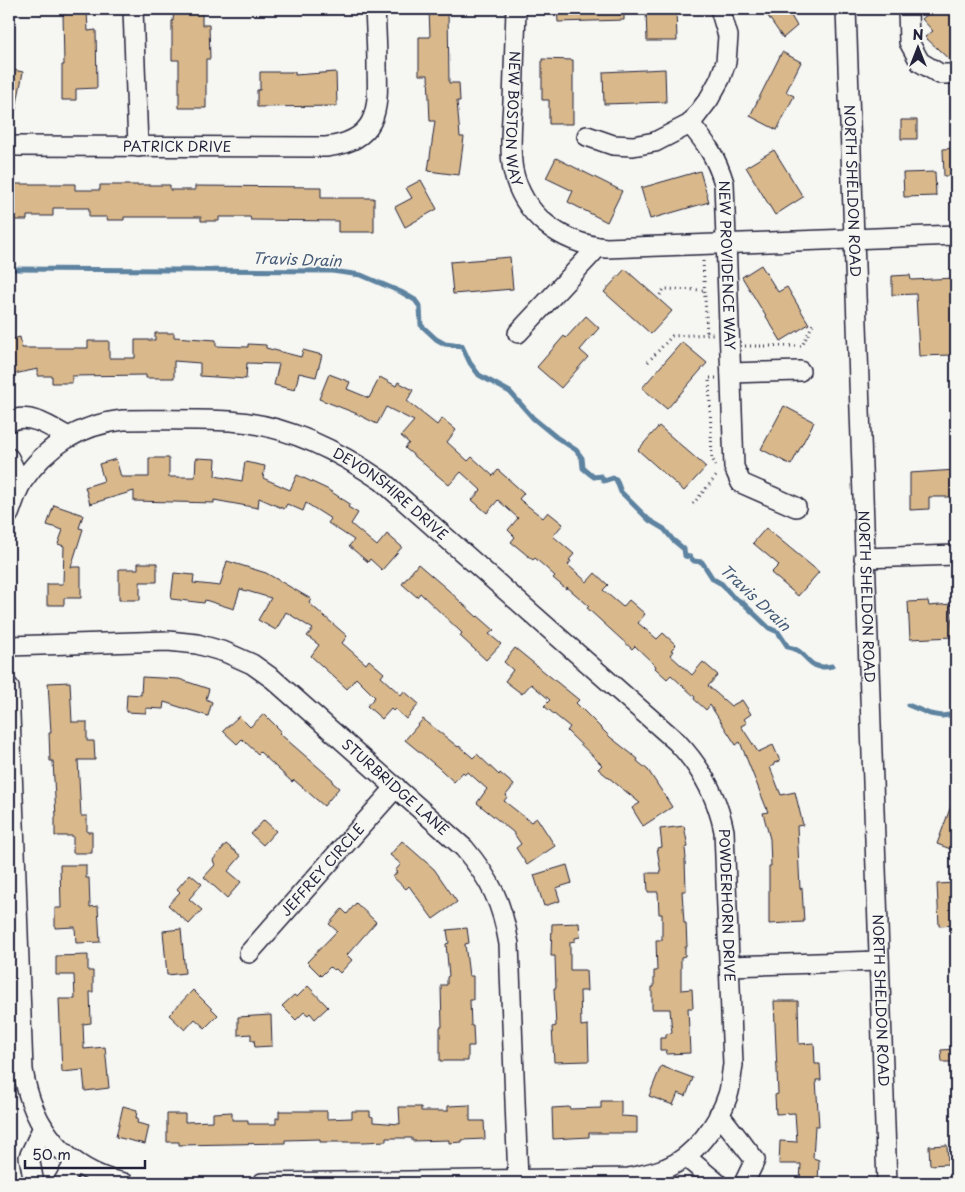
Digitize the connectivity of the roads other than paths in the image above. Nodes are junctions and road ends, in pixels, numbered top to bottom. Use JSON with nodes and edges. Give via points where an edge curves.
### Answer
{"nodes":[{"id":1,"x":133,"y":9,"type":"edge"},
{"id":2,"x":375,"y":9,"type":"edge"},
{"id":3,"x":516,"y":9,"type":"edge"},
{"id":4,"x":720,"y":9,"type":"edge"},
{"id":5,"x":846,"y":9,"type":"edge"},
{"id":6,"x":908,"y":9,"type":"edge"},
{"id":7,"x":956,"y":74,"type":"edge"},
{"id":8,"x":690,"y":124,"type":"junction"},
{"id":9,"x":587,"y":136,"type":"dead end"},
{"id":10,"x":9,"y":146,"type":"edge"},
{"id":11,"x":138,"y":147,"type":"junction"},
{"id":12,"x":956,"y":235,"type":"edge"},
{"id":13,"x":853,"y":239,"type":"junction"},
{"id":14,"x":727,"y":243,"type":"junction"},
{"id":15,"x":598,"y":247,"type":"junction"},
{"id":16,"x":518,"y":332,"type":"dead end"},
{"id":17,"x":800,"y":371,"type":"dead end"},
{"id":18,"x":727,"y":376,"type":"junction"},
{"id":19,"x":11,"y":421,"type":"edge"},
{"id":20,"x":68,"y":437,"type":"junction"},
{"id":21,"x":9,"y":458,"type":"edge"},
{"id":22,"x":21,"y":484,"type":"junction"},
{"id":23,"x":796,"y":507,"type":"dead end"},
{"id":24,"x":9,"y":514,"type":"edge"},
{"id":25,"x":956,"y":555,"type":"edge"},
{"id":26,"x":864,"y":558,"type":"junction"},
{"id":27,"x":9,"y":646,"type":"edge"},
{"id":28,"x":9,"y":687,"type":"edge"},
{"id":29,"x":651,"y":719,"type":"joint"},
{"id":30,"x":396,"y":787,"type":"junction"},
{"id":31,"x":11,"y":828,"type":"edge"},
{"id":32,"x":249,"y":953,"type":"dead end"},
{"id":33,"x":879,"y":961,"type":"junction"},
{"id":34,"x":729,"y":966,"type":"junction"},
{"id":35,"x":719,"y":1114,"type":"junction"},
{"id":36,"x":43,"y":1128,"type":"junction"},
{"id":37,"x":68,"y":1156,"type":"junction"},
{"id":38,"x":686,"y":1157,"type":"junction"},
{"id":39,"x":518,"y":1180,"type":"junction"},
{"id":40,"x":34,"y":1183,"type":"edge"},
{"id":41,"x":63,"y":1183,"type":"edge"},
{"id":42,"x":124,"y":1183,"type":"edge"},
{"id":43,"x":262,"y":1183,"type":"edge"},
{"id":44,"x":277,"y":1183,"type":"edge"},
{"id":45,"x":717,"y":1183,"type":"edge"},
{"id":46,"x":745,"y":1183,"type":"edge"},
{"id":47,"x":887,"y":1183,"type":"edge"}],
"edges":[{"from":1,"to":11,"type":"street"},
{"from":2,"to":11,"type":"street","name":"PATRICK DRIVE","via":[[376,113],[364,132],[344,145]]},
{"from":3,"to":15,"type":"street","name":"NEW BOSTON WAY","via":[[512,151],[518,189],[544,224],[574,241]]},
{"from":4,"to":8,"type":"street","via":[[728,36],[726,62],[709,99]]},
{"from":5,"to":13,"type":"street","name":"NORTH SHELDON ROAD"},
{"from":6,"to":7,"type":"street","via":[[909,42],[920,62],[940,74]]},
{"from":8,"to":9,"type":"street","via":[[655,142],[633,146],[613,145]]},
{"from":8,"to":14,"type":"street","name":"NEW PROVIDENCE WAY","via":[[717,161],[724,183]]},
{"from":10,"to":11,"type":"street","name":"PATRICK DRIVE"},
{"from":12,"to":13,"type":"street","name":"NEW BOSTON WAY"},
{"from":13,"to":14,"type":"street","name":"NEW BOSTON WAY"},
{"from":13,"to":26,"type":"street","name":"NORTH SHELDON ROAD"},
{"from":14,"to":15,"type":"street","name":"NEW BOSTON WAY"},
{"from":14,"to":18,"type":"street","name":"NEW PROVIDENCE WAY"},
{"from":15,"to":16,"type":"street"},
{"from":17,"to":18,"type":"street"},
{"from":18,"to":23,"type":"street","name":"NEW PROVIDENCE WAY","via":[[734,467],[738,478],[742,483]]},
{"from":19,"to":20,"type":"street","via":[[28,418]]},
{"from":20,"to":22,"type":"street","name":"DEVONSHIRE DRIVE","via":[[41,457]]},
{"from":20,"to":29,"type":"street","name":"DEVONSHIRE DRIVE","via":[[92,426],[115,421],[230,421],[280,430],[334,451],[382,481]]},
{"from":21,"to":22,"type":"street"},
{"from":22,"to":24,"type":"street","name":"DEVONSHIRE DRIVE"},
{"from":25,"to":26,"type":"street"},
{"from":26,"to":33,"type":"street","name":"NORTH SHELDON ROAD"},
{"from":27,"to":30,"type":"street","name":"STURBRIDGE LANE","via":[[168,641],[197,644],[225,652],[252,664],[273,679]]},
{"from":28,"to":31,"type":"street"},
{"from":29,"to":34,"type":"street","name":"POWDERHORN DRIVE","via":[[698,766],[721,815]]},
{"from":30,"to":32,"type":"street","name":"JEFFREY CIRCLE"},
{"from":30,"to":39,"type":"street","name":"STURBRIDGE LANE","via":[[464,848],[486,876],[502,910],[509,944]]},
{"from":31,"to":36,"type":"street","via":[[23,1070],[30,1103]]},
{"from":33,"to":34,"type":"street"},
{"from":33,"to":47,"type":"street","name":"NORTH SHELDON ROAD"},
{"from":34,"to":35,"type":"street","name":"POWDERHORN DRIVE","via":[[733,1065],[728,1094]]},
{"from":35,"to":38,"type":"street","name":"POWDERHORN DRIVE"},
{"from":35,"to":46,"type":"street","via":[[755,1160]]},
{"from":36,"to":37,"type":"street"},
{"from":36,"to":40,"type":"street","via":[[29,1157]]},
{"from":37,"to":41,"type":"street"},
{"from":37,"to":42,"type":"street","via":[[90,1171]]},
{"from":38,"to":39,"type":"street","name":"POWDERHORN DRIVE","via":[[668,1168],[629,1178]]},
{"from":38,"to":45,"type":"street"},
{"from":39,"to":44,"type":"street","name":"POWDERHORN DRIVE"},
{"from":43,"to":44,"type":"street","name":"POWDERHORN DRIVE"}]}
